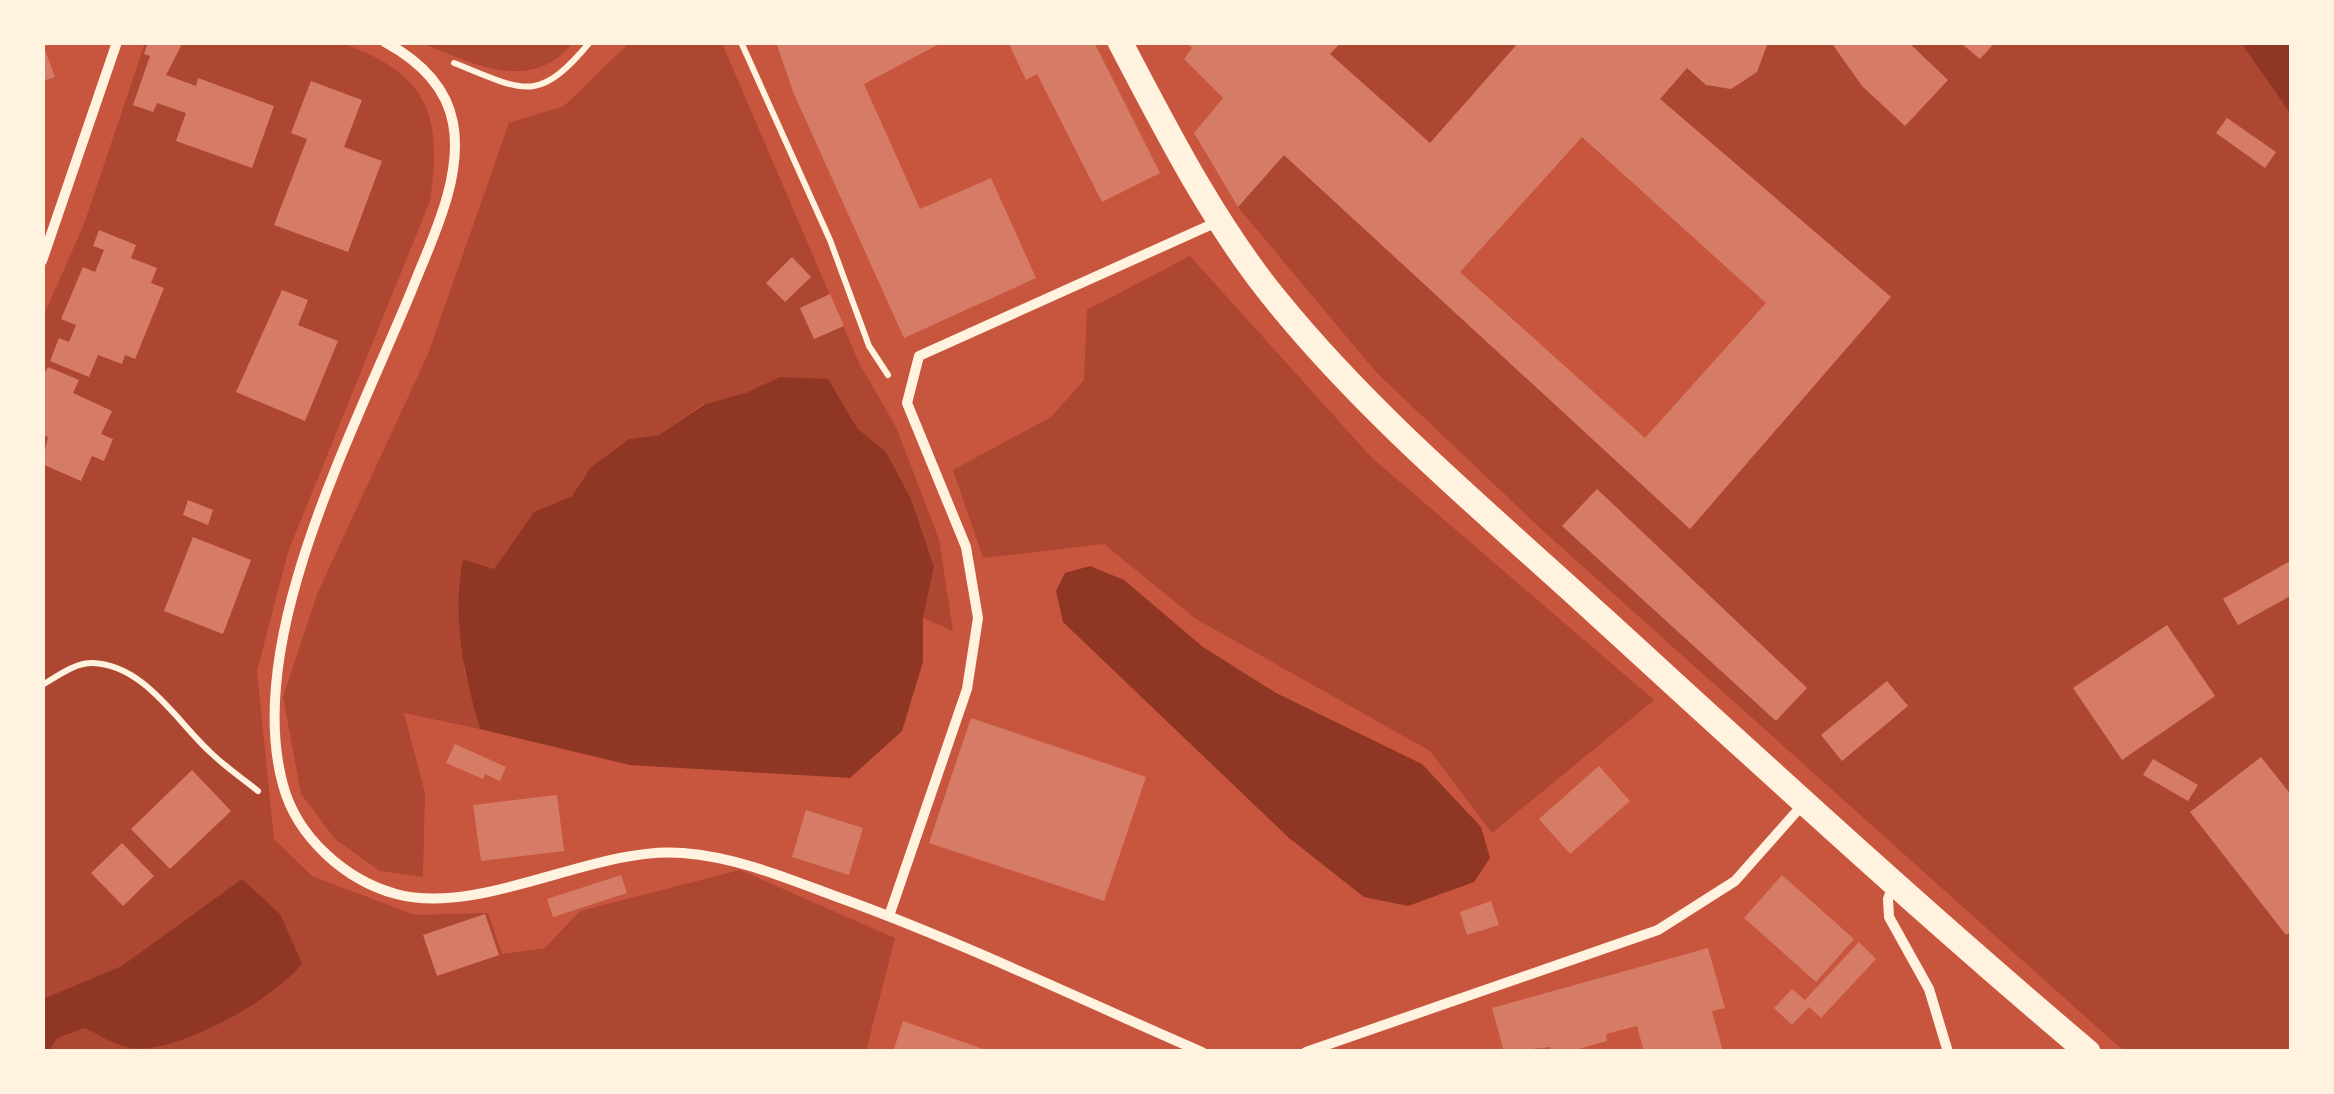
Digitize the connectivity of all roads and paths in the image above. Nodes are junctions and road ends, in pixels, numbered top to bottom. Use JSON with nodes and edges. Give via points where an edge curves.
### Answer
{"nodes":[{"id":1,"x":117,"y":42,"type":"edge"},
{"id":2,"x":386,"y":42,"type":"edge"},
{"id":3,"x":590,"y":42,"type":"edge"},
{"id":4,"x":741,"y":42,"type":"edge"},
{"id":5,"x":1120,"y":42,"type":"edge"},
{"id":6,"x":406,"y":54,"type":"junction"},
{"id":7,"x":1220,"y":221,"type":"junction"},
{"id":8,"x":42,"y":262,"type":"edge"},
{"id":9,"x":907,"y":403,"type":"junction"},
{"id":10,"x":42,"y":685,"type":"edge"},
{"id":11,"x":1806,"y":802,"type":"junction"},
{"id":12,"x":300,"y":826,"type":"junction"},
{"id":13,"x":1894,"y":882,"type":"junction"},
{"id":14,"x":889,"y":916,"type":"junction"},
{"id":15,"x":1202,"y":1052,"type":"edge"},
{"id":16,"x":1306,"y":1052,"type":"edge"},
{"id":17,"x":1948,"y":1052,"type":"edge"},
{"id":18,"x":2088,"y":1052,"type":"edge"}],
"edges":[{"from":1,"to":8,"type":"street"},
{"from":2,"to":6,"type":"street"},
{"from":3,"to":6,"type":"path","via":[[546,85],[521,89],[450,62]]},
{"from":4,"to":9,"type":"path","via":[[870,346]]},
{"from":5,"to":7,"type":"main road"},
{"from":6,"to":12,"type":"street","via":[[445,99],[454,126],[453,156],[436,230],[327,499],[281,634],[274,676],[276,756]]},
{"from":7,"to":9,"type":"street","via":[[920,356]]},
{"from":7,"to":11,"type":"main road","via":[[1275,299],[1402,434]]},
{"from":9,"to":14,"type":"street","via":[[966,546],[978,618],[967,688]]},
{"from":10,"to":12,"type":"path","via":[[76,665],[95,663],[127,674],[154,691],[210,752]]},
{"from":11,"to":13,"type":"main road"},
{"from":11,"to":16,"type":"street","via":[[1735,881],[1658,930]]},
{"from":12,"to":14,"type":"street","via":[[351,874],[402,896],[478,892],[624,857],[683,853],[765,870]]},
{"from":13,"to":17,"type":"street","via":[[1888,917],[1929,989]]},
{"from":13,"to":18,"type":"main road"},
{"from":14,"to":15,"type":"street"}]}
